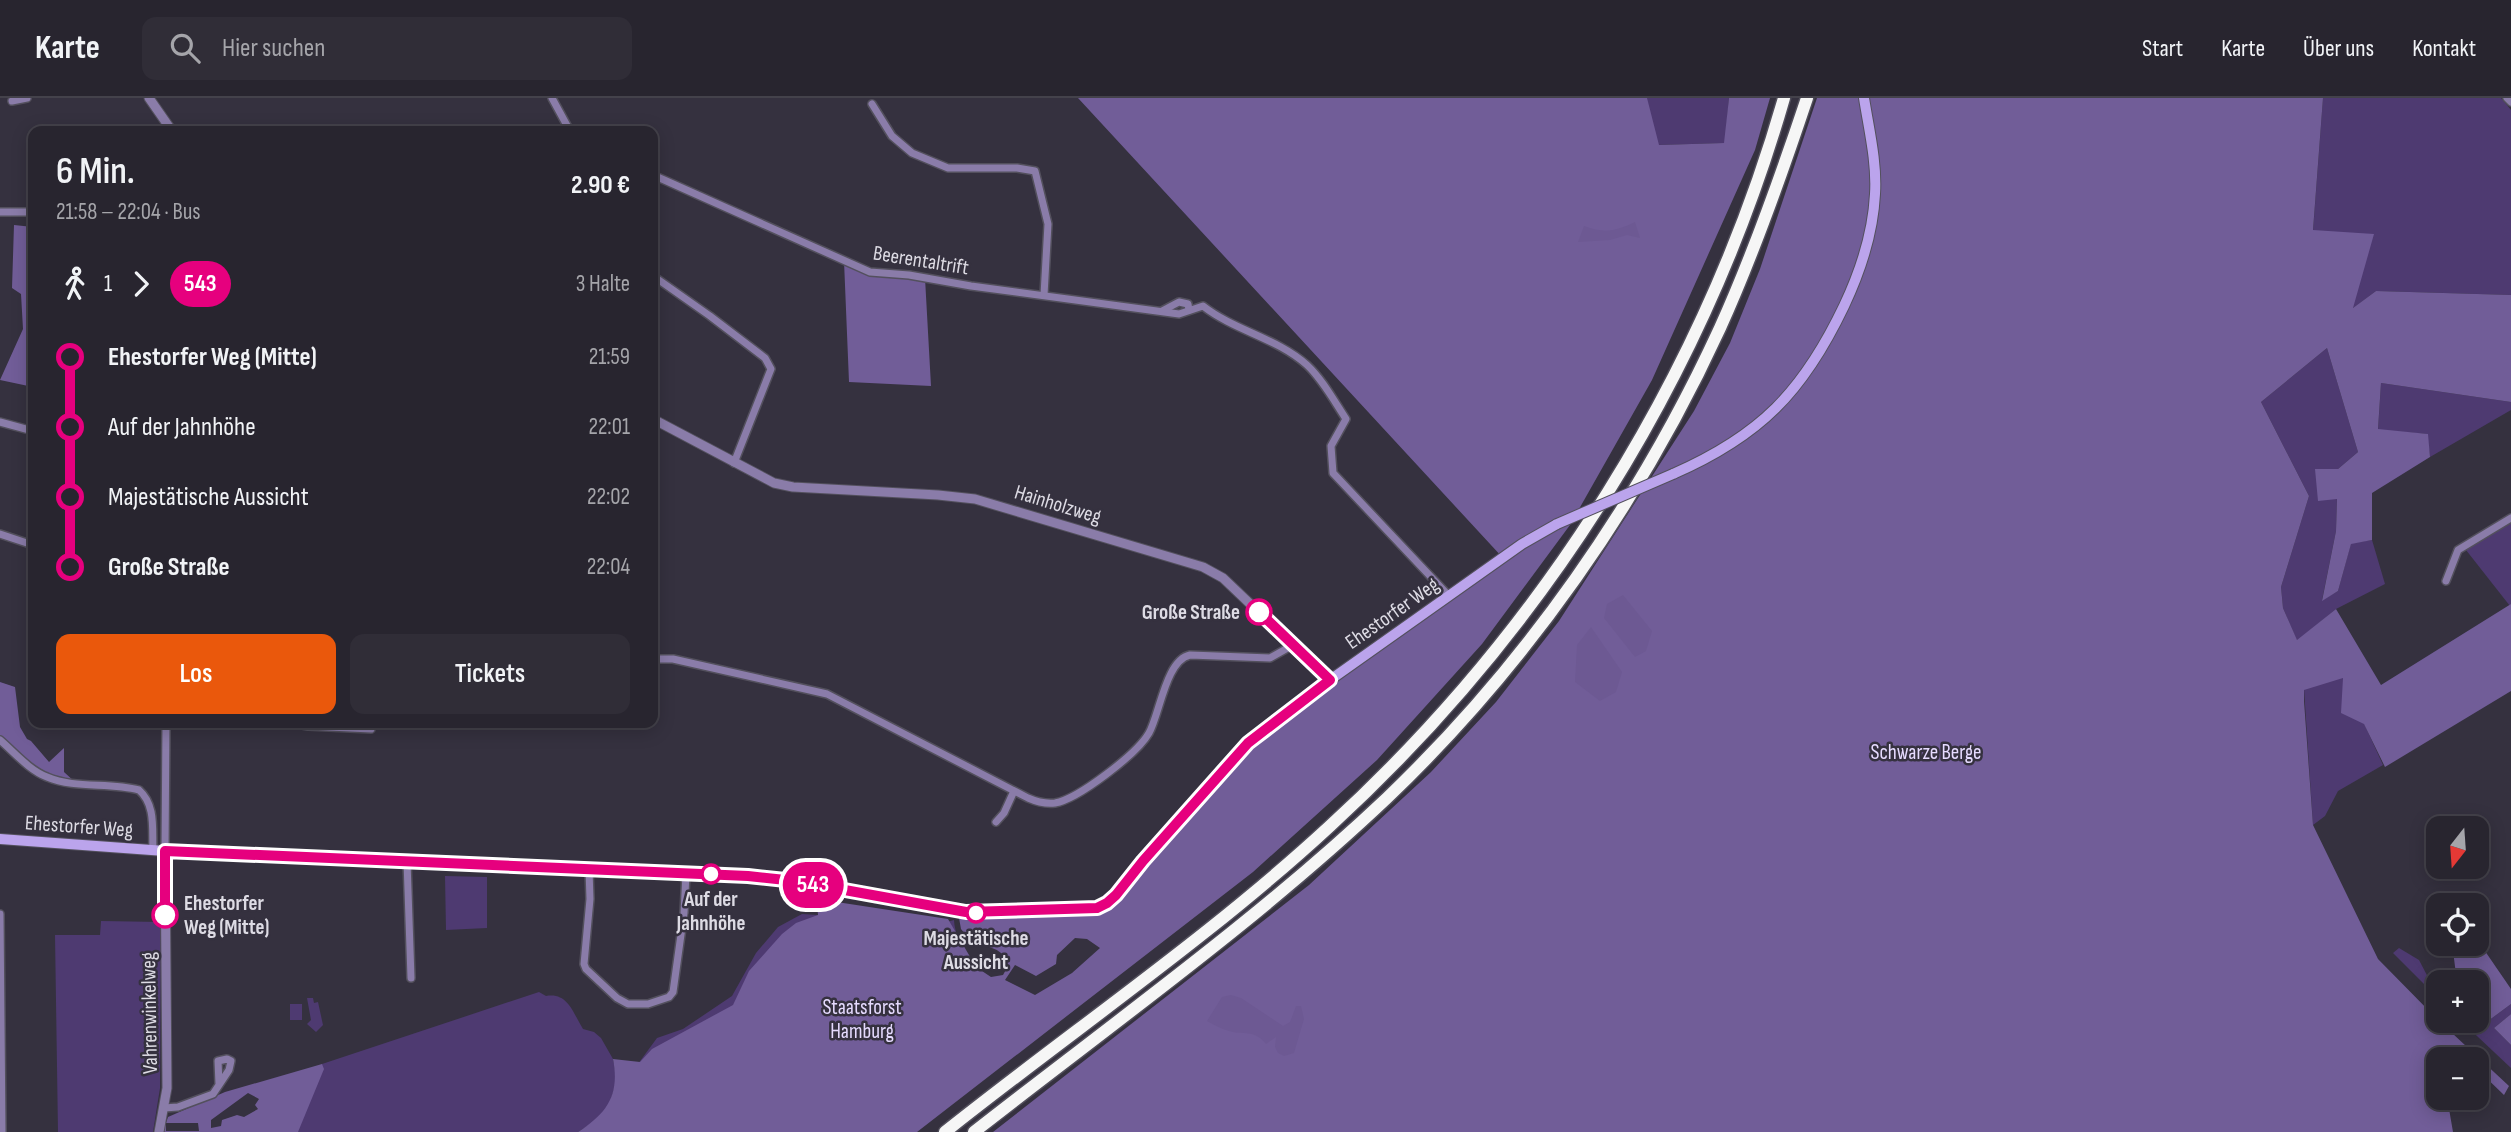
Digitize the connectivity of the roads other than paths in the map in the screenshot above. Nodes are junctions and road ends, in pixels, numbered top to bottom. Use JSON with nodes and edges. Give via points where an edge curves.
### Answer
{"nodes":[{"id":1,"x":27,"y":98,"type":"edge"},
{"id":2,"x":149,"y":98,"type":"edge"},
{"id":3,"x":552,"y":98,"type":"edge"},
{"id":4,"x":1784,"y":98,"type":"edge"},
{"id":5,"x":1807,"y":98,"type":"edge"},
{"id":6,"x":1864,"y":98,"type":"edge"},
{"id":7,"x":2507,"y":98,"type":"edge"},
{"id":8,"x":12,"y":102,"type":"dead end"},
{"id":9,"x":2511,"y":102,"type":"edge"},
{"id":10,"x":872,"y":104,"type":"dead end"},
{"id":11,"x":169,"y":126,"type":"edge"},
{"id":12,"x":567,"y":126,"type":"edge"},
{"id":13,"x":658,"y":176,"type":"edge"},
{"id":14,"x":0,"y":212,"type":"edge"},
{"id":15,"x":28,"y":212,"type":"edge"},
{"id":16,"x":658,"y":279,"type":"edge"},
{"id":17,"x":1044,"y":295,"type":"junction"},
{"id":18,"x":1188,"y":310,"type":"junction"},
{"id":19,"x":1161,"y":312,"type":"junction"},
{"id":20,"x":0,"y":422,"type":"edge"},
{"id":21,"x":658,"y":422,"type":"edge"},
{"id":22,"x":28,"y":430,"type":"edge"},
{"id":23,"x":734,"y":463,"type":"junction"},
{"id":24,"x":2511,"y":518,"type":"edge"},
{"id":25,"x":0,"y":534,"type":"edge"},
{"id":26,"x":28,"y":543,"type":"edge"},
{"id":27,"x":2446,"y":581,"type":"dead end"},
{"id":28,"x":1449,"y":596,"type":"junction"},
{"id":29,"x":1293,"y":645,"type":"junction"},
{"id":30,"x":658,"y":659,"type":"edge"},
{"id":31,"x":1330,"y":680,"type":"junction"},
{"id":32,"x":166,"y":728,"type":"edge"},
{"id":33,"x":350,"y":728,"type":"edge"},
{"id":34,"x":371,"y":729,"type":"dead end"},
{"id":35,"x":0,"y":740,"type":"edge"},
{"id":36,"x":1014,"y":791,"type":"junction"},
{"id":37,"x":996,"y":822,"type":"dead end"},
{"id":38,"x":0,"y":839,"type":"edge"},
{"id":39,"x":153,"y":850,"type":"junction"},
{"id":40,"x":165,"y":851,"type":"junction"},
{"id":41,"x":407,"y":861,"type":"junction"},
{"id":42,"x":589,"y":870,"type":"junction"},
{"id":43,"x":686,"y":874,"type":"junction"},
{"id":44,"x":0,"y":914,"type":"edge"},
{"id":45,"x":411,"y":978,"type":"dead end"},
{"id":46,"x":219,"y":1084,"type":"dead end"},
{"id":47,"x":164,"y":1108,"type":"junction"},
{"id":48,"x":2,"y":1132,"type":"edge"},
{"id":49,"x":159,"y":1132,"type":"edge"},
{"id":50,"x":945,"y":1132,"type":"edge"},
{"id":51,"x":974,"y":1132,"type":"edge"}],
"edges":[{"from":1,"to":8,"type":"street"},
{"from":2,"to":11,"type":"street"},
{"from":3,"to":12,"type":"street"},
{"from":4,"to":50,"type":"highway","via":[[1746,210],[1677,371],[1613,487],[1511,633],[1431,726],[1331,826],[1253,893]]},
{"from":5,"to":51,"type":"highway","via":[[1748,263],[1696,379],[1586,563],[1501,675],[1448,736],[1342,840],[1221,942]]},
{"from":6,"to":28,"type":"main road","name":"Ehestorfer Weg","bridge":true,"via":[[1875,176],[1872,226],[1859,273],[1807,373],[1768,416],[1723,449],[1557,524]]},
{"from":7,"to":9,"type":"street"},
{"from":10,"to":17,"type":"street","via":[[892,136],[912,153],[948,168],[1035,171],[1048,224]]},
{"from":13,"to":17,"type":"street","name":"Beerentaltrift","via":[[870,272]]},
{"from":14,"to":15,"type":"street"},
{"from":16,"to":23,"type":"street","via":[[765,358],[771,369]]},
{"from":17,"to":19,"type":"street","name":"Beerentaltrift"},
{"from":18,"to":19,"type":"street","name":"Beerentaltrift","via":[[1182,314]]},
{"from":18,"to":19,"type":"street","name":"Beerentaltrift","via":[[1188,304],[1179,302]]},
{"from":18,"to":28,"type":"street","name":"Beerentaltrift","via":[[1203,306],[1282,348],[1315,374],[1346,419],[1331,446],[1333,473]]},
{"from":20,"to":22,"type":"street"},
{"from":21,"to":23,"type":"street","name":"Hainholzweg"},
{"from":23,"to":29,"type":"street","name":"Hainholzweg","via":[[793,487],[975,499],[1195,564],[1223,578]]},
{"from":24,"to":27,"type":"street","via":[[2458,550]]},
{"from":25,"to":26,"type":"street"},
{"from":28,"to":31,"type":"main road","name":"Ehestorfer Weg"},
{"from":29,"to":31,"type":"street","name":"Hainholzweg"},
{"from":29,"to":36,"type":"street","via":[[1270,658],[1183,657],[1173,669],[1146,737],[1091,785],[1054,803],[1038,802]]},
{"from":30,"to":36,"type":"street","via":[[827,694]]},
{"from":31,"to":43,"type":"main road","name":"Ehestorfer Weg","via":[[1248,743],[1116,895],[1097,908],[966,912],[785,880]]},
{"from":32,"to":40,"type":"street"},
{"from":33,"to":34,"type":"street"},
{"from":35,"to":39,"type":"street","via":[[46,777],[139,790],[151,809]]},
{"from":36,"to":37,"type":"street"},
{"from":38,"to":39,"type":"main road","name":"Ehestorfer Weg"},
{"from":39,"to":40,"type":"main road","name":"Ehestorfer Weg"},
{"from":40,"to":41,"type":"main road","name":"Ehestorfer Weg"},
{"from":40,"to":47,"type":"street","name":"Vahrenwinkelweg"},
{"from":41,"to":42,"type":"main road","name":"Ehestorfer Weg"},
{"from":41,"to":45,"type":"street"},
{"from":42,"to":43,"type":"main road","name":"Ehestorfer Weg"},
{"from":42,"to":43,"type":"street","via":[[584,964],[617,998],[639,1006],[673,992]]},
{"from":44,"to":48,"type":"street"},
{"from":46,"to":47,"type":"street","via":[[213,1094]]},
{"from":47,"to":49,"type":"street","name":"Vahrenwinkelweg"}]}
